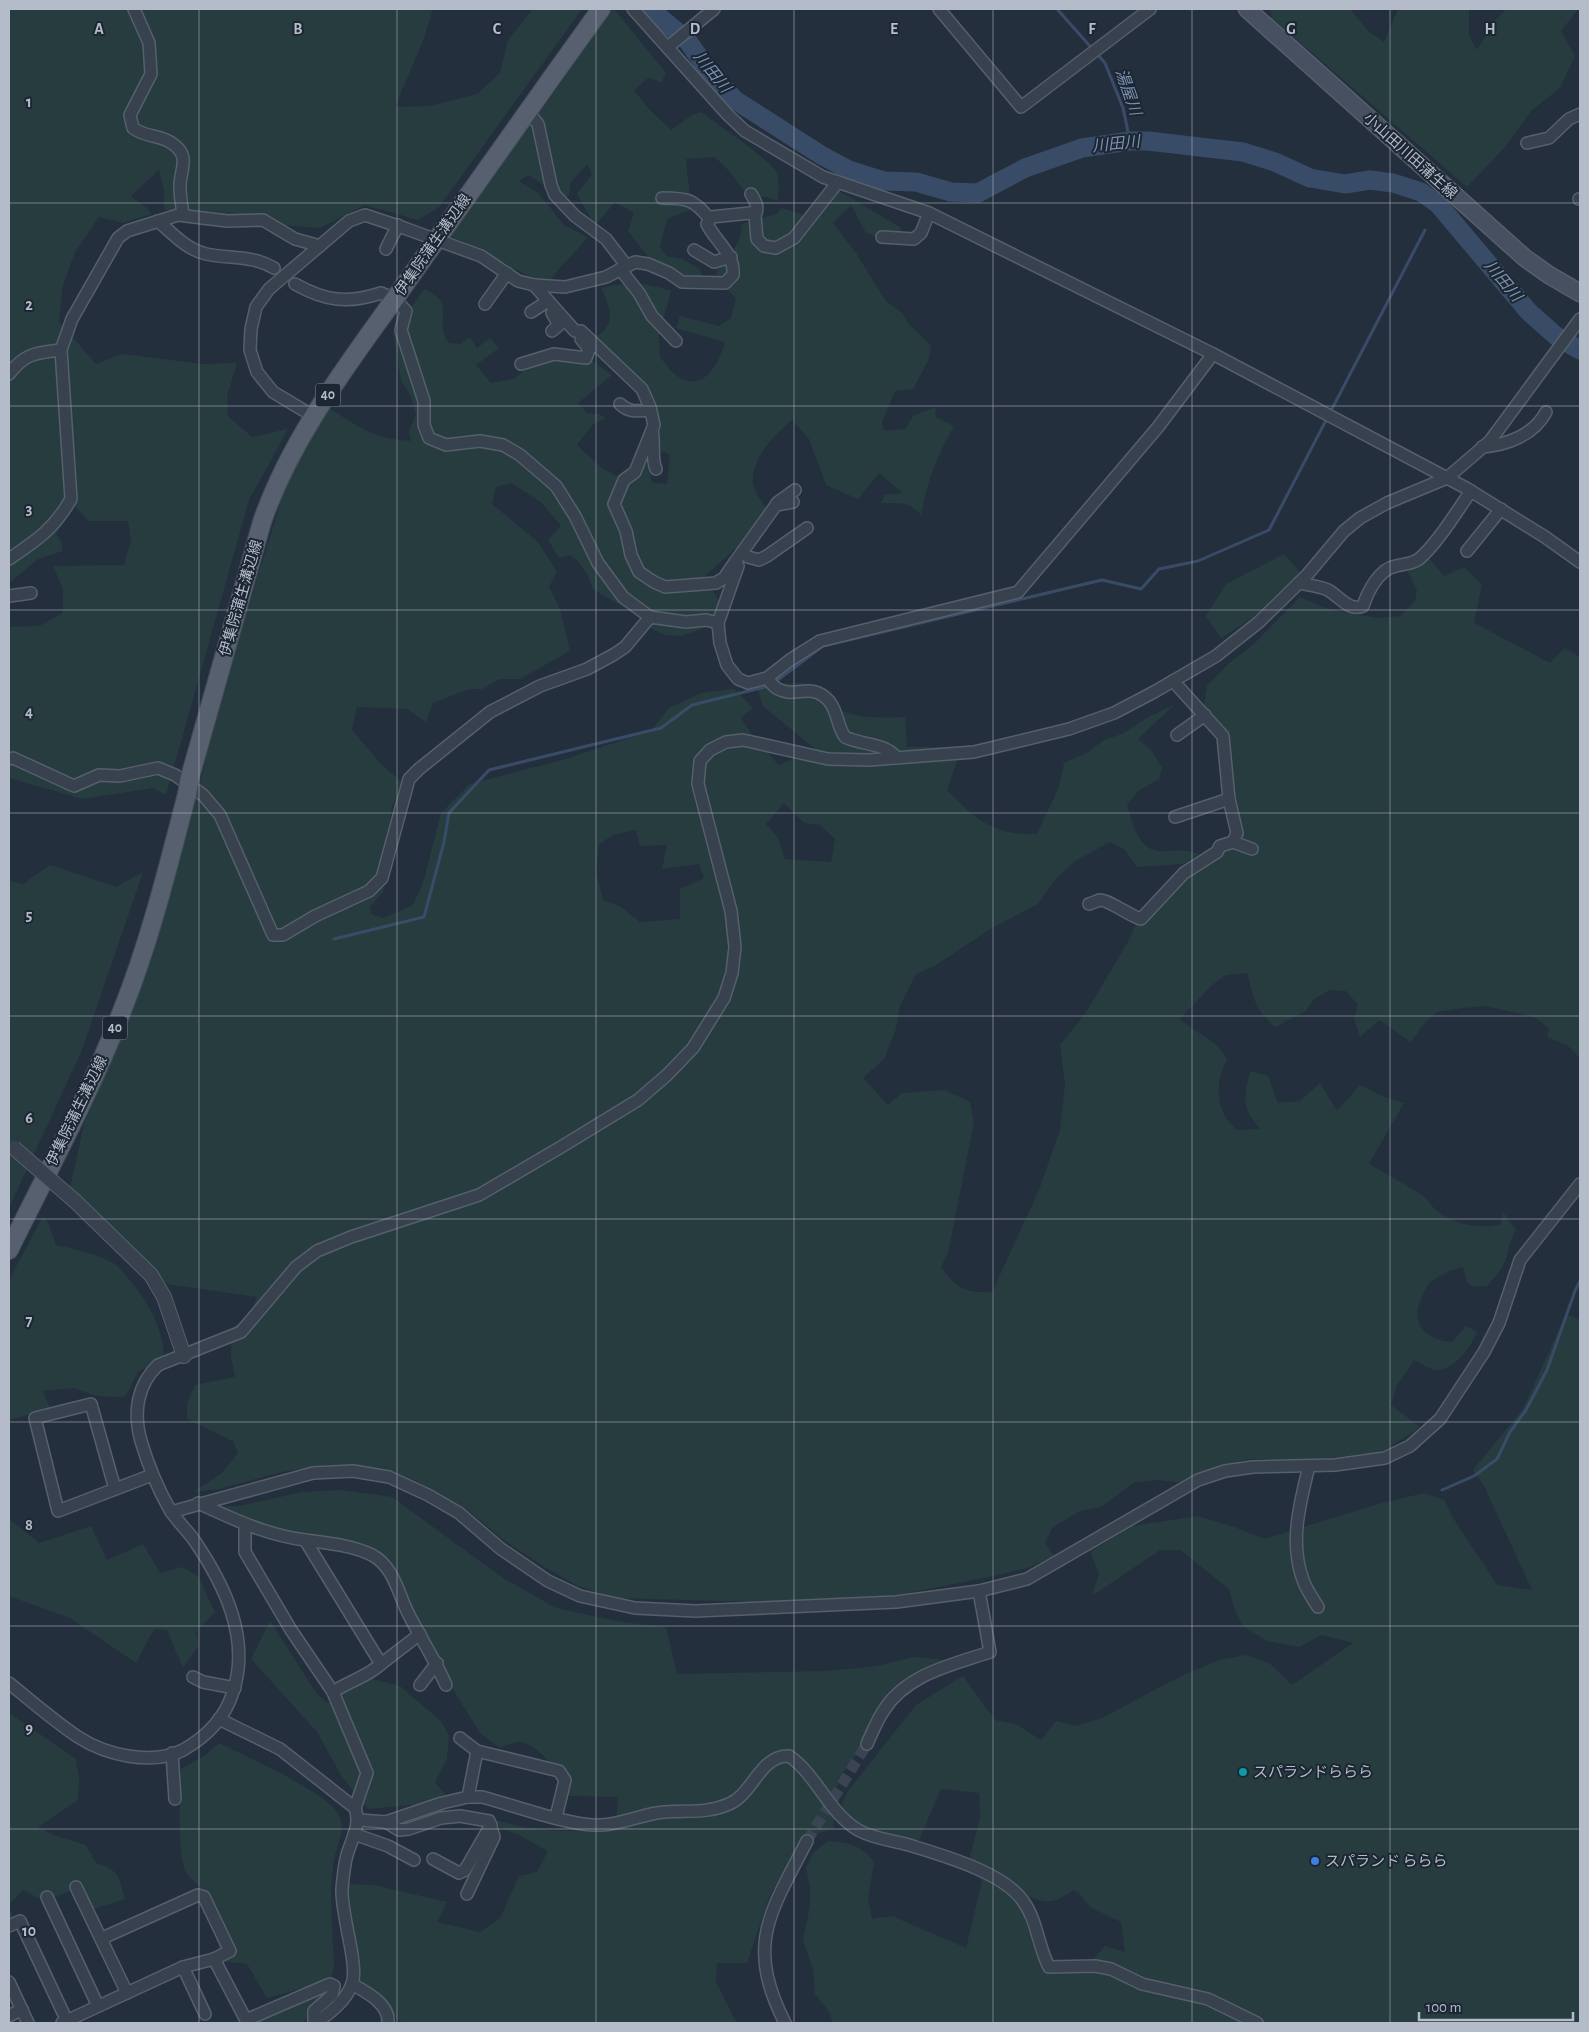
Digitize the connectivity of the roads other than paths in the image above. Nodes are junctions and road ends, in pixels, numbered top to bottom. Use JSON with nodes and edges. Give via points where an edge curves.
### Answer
{"nodes":[{"id":1,"x":134,"y":9,"type":"edge"},
{"id":2,"x":601,"y":9,"type":"edge"},
{"id":3,"x":633,"y":9,"type":"edge"},
{"id":4,"x":714,"y":9,"type":"edge"},
{"id":5,"x":939,"y":9,"type":"edge"},
{"id":6,"x":1150,"y":9,"type":"edge"},
{"id":7,"x":1247,"y":9,"type":"edge"},
{"id":8,"x":668,"y":47,"type":"junction"},
{"id":9,"x":528,"y":112,"type":"junction"},
{"id":10,"x":1580,"y":114,"type":"edge"},
{"id":11,"x":1527,"y":143,"type":"dead end"},
{"id":12,"x":838,"y":182,"type":"junction"},
{"id":13,"x":751,"y":194,"type":"dead end"},
{"id":14,"x":662,"y":198,"type":"dead end"},
{"id":15,"x":929,"y":213,"type":"junction"},
{"id":16,"x":184,"y":215,"type":"junction"},
{"id":17,"x":754,"y":216,"type":"junction"},
{"id":18,"x":710,"y":218,"type":"junction"},
{"id":19,"x":158,"y":220,"type":"junction"},
{"id":20,"x":401,"y":227,"type":"junction"},
{"id":21,"x":882,"y":237,"type":"dead end"},
{"id":22,"x":320,"y":246,"type":"junction"},
{"id":23,"x":386,"y":250,"type":"dead end"},
{"id":24,"x":694,"y":250,"type":"dead end"},
{"id":25,"x":731,"y":257,"type":"junction"},
{"id":26,"x":623,"y":267,"type":"junction"},
{"id":27,"x":274,"y":268,"type":"dead end"},
{"id":28,"x":507,"y":273,"type":"junction"},
{"id":29,"x":295,"y":284,"type":"dead end"},
{"id":30,"x":534,"y":285,"type":"junction"},
{"id":31,"x":1580,"y":293,"type":"edge"},
{"id":32,"x":394,"y":300,"type":"junction"},
{"id":33,"x":547,"y":302,"type":"junction"},
{"id":34,"x":485,"y":304,"type":"dead end"},
{"id":35,"x":531,"y":312,"type":"dead end"},
{"id":36,"x":1577,"y":324,"type":"edge"},
{"id":37,"x":552,"y":331,"type":"dead end"},
{"id":38,"x":578,"y":331,"type":"junction"},
{"id":39,"x":594,"y":334,"type":"dead end"},
{"id":40,"x":676,"y":341,"type":"dead end"},
{"id":41,"x":61,"y":350,"type":"junction"},
{"id":42,"x":1213,"y":354,"type":"junction"},
{"id":43,"x":521,"y":364,"type":"dead end"},
{"id":44,"x":9,"y":374,"type":"edge"},
{"id":45,"x":620,"y":404,"type":"dead end"},
{"id":46,"x":650,"y":410,"type":"junction"},
{"id":47,"x":1546,"y":412,"type":"dead end"},
{"id":48,"x":313,"y":416,"type":"junction"},
{"id":49,"x":652,"y":430,"type":"junction"},
{"id":50,"x":1482,"y":447,"type":"junction"},
{"id":51,"x":656,"y":469,"type":"dead end"},
{"id":52,"x":1447,"y":478,"type":"junction"},
{"id":53,"x":795,"y":490,"type":"dead end"},
{"id":54,"x":1471,"y":491,"type":"junction"},
{"id":55,"x":793,"y":502,"type":"dead end"},
{"id":56,"x":776,"y":505,"type":"junction"},
{"id":57,"x":1500,"y":509,"type":"junction"},
{"id":58,"x":806,"y":528,"type":"dead end"},
{"id":59,"x":764,"y":550,"type":"dead end"},
{"id":60,"x":1467,"y":551,"type":"dead end"},
{"id":61,"x":748,"y":557,"type":"junction"},
{"id":62,"x":9,"y":559,"type":"edge"},
{"id":63,"x":1580,"y":562,"type":"edge"},
{"id":64,"x":736,"y":564,"type":"junction"},
{"id":65,"x":1299,"y":583,"type":"junction"},
{"id":66,"x":31,"y":592,"type":"dead end"},
{"id":67,"x":9,"y":596,"type":"edge"},
{"id":68,"x":650,"y":617,"type":"junction"},
{"id":69,"x":718,"y":622,"type":"junction"},
{"id":70,"x":767,"y":678,"type":"junction"},
{"id":71,"x":1172,"y":681,"type":"junction"},
{"id":72,"x":1205,"y":716,"type":"junction"},
{"id":73,"x":1177,"y":735,"type":"dead end"},
{"id":74,"x":896,"y":757,"type":"junction"},
{"id":75,"x":9,"y":759,"type":"edge"},
{"id":76,"x":1229,"y":799,"type":"junction"},
{"id":77,"x":1175,"y":817,"type":"dead end"},
{"id":78,"x":1233,"y":842,"type":"junction"},
{"id":79,"x":1252,"y":849,"type":"dead end"},
{"id":80,"x":1089,"y":904,"type":"dead end"},
{"id":81,"x":11,"y":1146,"type":"edge"},
{"id":82,"x":1580,"y":1184,"type":"edge"},
{"id":83,"x":9,"y":1250,"type":"edge"},
{"id":84,"x":184,"y":1356,"type":"junction"},
{"id":85,"x":1310,"y":1466,"type":"junction"},
{"id":86,"x":152,"y":1475,"type":"junction"},
{"id":87,"x":115,"y":1489,"type":"junction"},
{"id":88,"x":198,"y":1503,"type":"junction"},
{"id":89,"x":171,"y":1512,"type":"junction"},
{"id":90,"x":245,"y":1525,"type":"junction"},
{"id":91,"x":305,"y":1540,"type":"junction"},
{"id":92,"x":979,"y":1591,"type":"junction"},
{"id":93,"x":1318,"y":1607,"type":"dead end"},
{"id":94,"x":420,"y":1634,"type":"junction"},
{"id":95,"x":437,"y":1663,"type":"junction"},
{"id":96,"x":381,"y":1664,"type":"junction"},
{"id":97,"x":193,"y":1677,"type":"dead end"},
{"id":98,"x":9,"y":1683,"type":"edge"},
{"id":99,"x":420,"y":1685,"type":"dead end"},
{"id":100,"x":446,"y":1685,"type":"dead end"},
{"id":101,"x":235,"y":1688,"type":"junction"},
{"id":102,"x":333,"y":1692,"type":"junction"},
{"id":103,"x":219,"y":1719,"type":"junction"},
{"id":104,"x":460,"y":1738,"type":"dead end"},
{"id":105,"x":867,"y":1744,"type":"tunnel mouth"},
{"id":106,"x":477,"y":1751,"type":"junction"},
{"id":107,"x":172,"y":1753,"type":"junction"},
{"id":108,"x":468,"y":1797,"type":"junction"},
{"id":109,"x":175,"y":1799,"type":"dead end"},
{"id":110,"x":355,"y":1808,"type":"junction"},
{"id":111,"x":556,"y":1817,"type":"junction"},
{"id":112,"x":359,"y":1820,"type":"junction"},
{"id":113,"x":386,"y":1822,"type":"junction"},
{"id":114,"x":491,"y":1825,"type":"junction"},
{"id":115,"x":354,"y":1834,"type":"junction"},
{"id":116,"x":807,"y":1841,"type":"tunnel mouth"},
{"id":117,"x":434,"y":1859,"type":"dead end"},
{"id":118,"x":414,"y":1860,"type":"dead end"},
{"id":119,"x":76,"y":1887,"type":"dead end"},
{"id":120,"x":467,"y":1894,"type":"dead end"},
{"id":121,"x":47,"y":1897,"type":"dead end"},
{"id":122,"x":9,"y":1926,"type":"edge"},
{"id":123,"x":102,"y":1941,"type":"junction"},
{"id":124,"x":214,"y":1959,"type":"junction"},
{"id":125,"x":183,"y":1968,"type":"junction"},
{"id":126,"x":9,"y":1982,"type":"edge"},
{"id":127,"x":352,"y":1984,"type":"junction"},
{"id":128,"x":126,"y":1993,"type":"junction"},
{"id":129,"x":98,"y":2006,"type":"junction"},
{"id":130,"x":22,"y":2009,"type":"junction"},
{"id":131,"x":205,"y":2014,"type":"dead end"},
{"id":132,"x":9,"y":2016,"type":"edge"},
{"id":133,"x":64,"y":2022,"type":"edge"},
{"id":134,"x":242,"y":2022,"type":"edge"},
{"id":135,"x":28,"y":2023,"type":"edge"},
{"id":136,"x":315,"y":2023,"type":"edge"},
{"id":137,"x":388,"y":2023,"type":"edge"},
{"id":138,"x":785,"y":2023,"type":"edge"},
{"id":139,"x":1257,"y":2023,"type":"edge"}],
"edges":[{"from":1,"to":16,"type":"street","via":[[149,43],[151,74],[130,115],[133,128],[141,134],[170,142],[181,153],[184,168],[180,185]]},
{"from":2,"to":9,"type":"main road","name":"伊集院蒲生溝辺線","number":"40"},
{"from":3,"to":8,"type":"street"},
{"from":4,"to":8,"type":"street"},
{"from":5,"to":6,"type":"street","via":[[1021,107]]},
{"from":7,"to":31,"type":"main road","name":"小山田川田蒲生線","via":[[1525,258]]},
{"from":8,"to":12,"type":"street","via":[[745,131]]},
{"from":9,"to":26,"type":"street","via":[[538,124],[555,195],[575,216],[606,239]]},
{"from":9,"to":32,"type":"main road","name":"伊集院蒲生溝辺線","number":"40"},
{"from":10,"to":11,"type":"street","via":[[1569,119],[1549,138]]},
{"from":12,"to":15,"type":"street"},
{"from":12,"to":17,"type":"street","via":[[794,238],[776,248],[764,246],[757,239]]},
{"from":13,"to":17,"type":"street","via":[[758,210]]},
{"from":14,"to":18,"type":"street","via":[[686,198]]},
{"from":15,"to":21,"type":"street","via":[[921,232],[914,239]]},
{"from":15,"to":42,"type":"street"},
{"from":16,"to":19,"type":"street"},
{"from":16,"to":22,"type":"street","via":[[227,221],[263,220],[295,239]]},
{"from":17,"to":18,"type":"street","via":[[750,213]]},
{"from":18,"to":25,"type":"street","via":[[708,224],[712,234]]},
{"from":19,"to":27,"type":"street","via":[[186,245],[205,254],[262,261]]},
{"from":19,"to":41,"type":"street","via":[[127,231],[118,238],[72,319]]},
{"from":20,"to":22,"type":"street","via":[[365,214],[349,221]]},
{"from":20,"to":23,"type":"street"},
{"from":20,"to":28,"type":"street","bridge":true,"via":[[481,256]]},
{"from":22,"to":48,"type":"street","via":[[269,289],[256,307],[250,329],[250,350],[257,372],[273,392]]},
{"from":24,"to":25,"type":"street","via":[[714,262]]},
{"from":25,"to":26,"type":"street","via":[[733,276],[725,283],[682,282],[648,264],[635,262]]},
{"from":26,"to":30,"type":"street","via":[[606,277],[565,287]]},
{"from":26,"to":40,"type":"street","via":[[652,316]]},
{"from":28,"to":30,"type":"street","via":[[518,281]]},
{"from":28,"to":34,"type":"street"},
{"from":29,"to":32,"type":"street","via":[[317,296],[345,300],[381,293]]},
{"from":30,"to":33,"type":"street"},
{"from":32,"to":48,"type":"main road","name":"伊集院蒲生溝辺線","number":"40"},
{"from":32,"to":68,"type":"street","via":[[406,311],[401,330],[424,401],[424,425],[429,438],[446,445],[480,442],[503,445],[520,455],[556,486],[598,563],[623,597]]},
{"from":33,"to":35,"type":"street"},
{"from":33,"to":37,"type":"street","via":[[559,325]]},
{"from":33,"to":38,"type":"street"},
{"from":36,"to":50,"type":"street","via":[[1490,441]]},
{"from":38,"to":39,"type":"street"},
{"from":38,"to":43,"type":"street","via":[[589,349],[586,358],[554,354]]},
{"from":38,"to":46,"type":"street","via":[[642,389]]},
{"from":41,"to":44,"type":"street","via":[[34,353],[19,361]]},
{"from":41,"to":62,"type":"street","via":[[70,499],[59,519],[42,537]]},
{"from":42,"to":52,"type":"street"},
{"from":42,"to":70,"type":"street","via":[[1158,427],[1018,592],[820,641]]},
{"from":45,"to":46,"type":"street","via":[[635,412]]},
{"from":46,"to":49,"type":"street"},
{"from":47,"to":50,"type":"street","via":[[1533,430],[1498,446]]},
{"from":48,"to":83,"type":"main road","name":"伊集院蒲生溝辺線","number":"40","via":[[278,481],[262,522],[150,932],[122,1011],[100,1064]]},
{"from":49,"to":51,"type":"street"},
{"from":49,"to":64,"type":"street","via":[[635,472],[624,480],[614,504],[639,572],[665,586],[692,585],[716,583]]},
{"from":50,"to":52,"type":"street"},
{"from":52,"to":54,"type":"street"},
{"from":52,"to":65,"type":"street","via":[[1360,518],[1328,548]]},
{"from":53,"to":56,"type":"street"},
{"from":54,"to":57,"type":"street"},
{"from":54,"to":65,"type":"street","via":[[1418,560],[1394,566],[1379,578],[1369,589],[1363,606],[1351,607],[1327,589]]},
{"from":55,"to":56,"type":"street"},
{"from":56,"to":64,"type":"street"},
{"from":57,"to":60,"type":"street"},
{"from":57,"to":63,"type":"street"},
{"from":58,"to":61,"type":"street","via":[[768,556],[759,560]]},
{"from":59,"to":61,"type":"street"},
{"from":61,"to":64,"type":"street"},
{"from":64,"to":69,"type":"street"},
{"from":65,"to":71,"type":"street","via":[[1252,628],[1216,656]]},
{"from":66,"to":67,"type":"street"},
{"from":68,"to":69,"type":"street"},
{"from":68,"to":75,"type":"street","via":[[614,655],[540,686],[490,712],[419,769],[409,779],[382,878],[369,891],[283,935],[272,935],[220,815],[204,795],[175,775],[158,768],[120,776],[99,776],[74,786]]},
{"from":69,"to":70,"type":"street","via":[[727,665],[738,679],[748,683]]},
{"from":70,"to":74,"type":"street","via":[[778,689],[787,692],[812,690],[823,696],[834,709],[845,737],[854,742],[890,749]]},
{"from":71,"to":72,"type":"street"},
{"from":71,"to":74,"type":"street","via":[[1114,713],[1070,729],[974,752]]},
{"from":72,"to":73,"type":"street"},
{"from":72,"to":76,"type":"street","via":[[1224,736]]},
{"from":74,"to":84,"type":"street","via":[[828,759],[743,740],[726,742],[710,750],[698,765],[698,784],[731,911],[735,947],[732,973],[724,998],[693,1048],[638,1100],[479,1195],[317,1251],[296,1267],[241,1332]]},
{"from":76,"to":77,"type":"street"},
{"from":76,"to":78,"type":"street","via":[[1237,833]]},
{"from":78,"to":79,"type":"street"},
{"from":78,"to":80,"type":"street","via":[[1220,846],[1217,852],[1184,873],[1141,919],[1128,916],[1100,900]]},
{"from":81,"to":84,"type":"street","bridge":true,"via":[[76,1202],[151,1275],[164,1297]]},
{"from":82,"to":85,"type":"street","via":[[1520,1260],[1499,1323],[1440,1419],[1410,1446],[1385,1458]]},
{"from":84,"to":86,"type":"street","via":[[158,1365],[148,1374],[139,1394],[136,1416]]},
{"from":85,"to":92,"type":"street","via":[[1253,1467],[1225,1471],[1198,1480],[1027,1579]]},
{"from":85,"to":93,"type":"street","via":[[1297,1513],[1298,1557],[1303,1580]]},
{"from":86,"to":87,"type":"street"},
{"from":86,"to":89,"type":"street"},
{"from":87,"to":87,"type":"street","via":[[58,1511],[35,1418],[91,1404]]},
{"from":88,"to":89,"type":"street"},
{"from":88,"to":90,"type":"street"},
{"from":88,"to":92,"type":"street","via":[[313,1473],[353,1471],[389,1477],[459,1513],[501,1549],[548,1581],[580,1596],[635,1608],[695,1611],[779,1608],[896,1602]]},
{"from":89,"to":101,"type":"street","via":[[218,1578],[233,1616],[240,1652]]},
{"from":90,"to":91,"type":"street","via":[[280,1537]]},
{"from":90,"to":102,"type":"street","via":[[245,1552],[291,1630]]},
{"from":91,"to":94,"type":"street","via":[[339,1545],[372,1555],[384,1564],[393,1576]]},
{"from":91,"to":96,"type":"street"},
{"from":92,"to":105,"type":"street","via":[[990,1652],[906,1684],[884,1709]]},
{"from":94,"to":95,"type":"street"},
{"from":94,"to":96,"type":"street"},
{"from":95,"to":99,"type":"street"},
{"from":95,"to":100,"type":"street"},
{"from":96,"to":102,"type":"street","via":[[370,1674],[349,1681]]},
{"from":97,"to":101,"type":"street"},
{"from":98,"to":107,"type":"street","via":[[78,1737],[132,1757]]},
{"from":101,"to":103,"type":"street","via":[[230,1704]]},
{"from":102,"to":110,"type":"street","via":[[368,1773]]},
{"from":103,"to":107,"type":"street","via":[[197,1742]]},
{"from":103,"to":110,"type":"street","via":[[280,1749]]},
{"from":104,"to":106,"type":"street"},
{"from":106,"to":108,"type":"street"},
{"from":106,"to":111,"type":"street","via":[[559,1771],[565,1780]]},
{"from":107,"to":109,"type":"street"},
{"from":108,"to":111,"type":"street","via":[[482,1797]]},
{"from":108,"to":113,"type":"street"},
{"from":110,"to":112,"type":"street"},
{"from":111,"to":139,"type":"street","via":[[599,1826],[658,1813],[700,1812],[730,1804],[750,1788],[764,1767],[781,1756],[789,1756],[843,1819],[859,1830],[958,1862],[1010,1887],[1023,1900],[1031,1915],[1049,1967],[1111,1969],[1142,1984],[1208,1999]]},
{"from":112,"to":113,"type":"street"},
{"from":112,"to":115,"type":"street"},
{"from":113,"to":114,"type":"street","via":[[399,1830],[460,1816],[489,1821]]},
{"from":114,"to":117,"type":"street","via":[[465,1870],[459,1873]]},
{"from":114,"to":120,"type":"street","via":[[494,1837]]},
{"from":115,"to":118,"type":"street","via":[[388,1846]]},
{"from":115,"to":127,"type":"street","via":[[346,1857],[342,1897],[353,1962]]},
{"from":116,"to":138,"type":"street","via":[[771,1911],[766,1928],[767,1973]]},
{"from":119,"to":123,"type":"street"},
{"from":121,"to":129,"type":"street"},
{"from":122,"to":133,"type":"street","via":[[20,1921]]},
{"from":123,"to":124,"type":"street","via":[[198,1895],[204,1897],[230,1951]]},
{"from":123,"to":128,"type":"street"},
{"from":124,"to":125,"type":"street"},
{"from":124,"to":134,"type":"street"},
{"from":125,"to":128,"type":"street"},
{"from":125,"to":131,"type":"street"},
{"from":126,"to":130,"type":"street"},
{"from":127,"to":136,"type":"street","via":[[344,1999]]},
{"from":127,"to":137,"type":"street","via":[[371,1995],[384,2008]]},
{"from":128,"to":129,"type":"street"},
{"from":129,"to":133,"type":"street"},
{"from":130,"to":132,"type":"street"},
{"from":130,"to":135,"type":"street"},
{"from":134,"to":136,"type":"street","via":[[330,1984],[334,1991],[314,2012]]}]}
